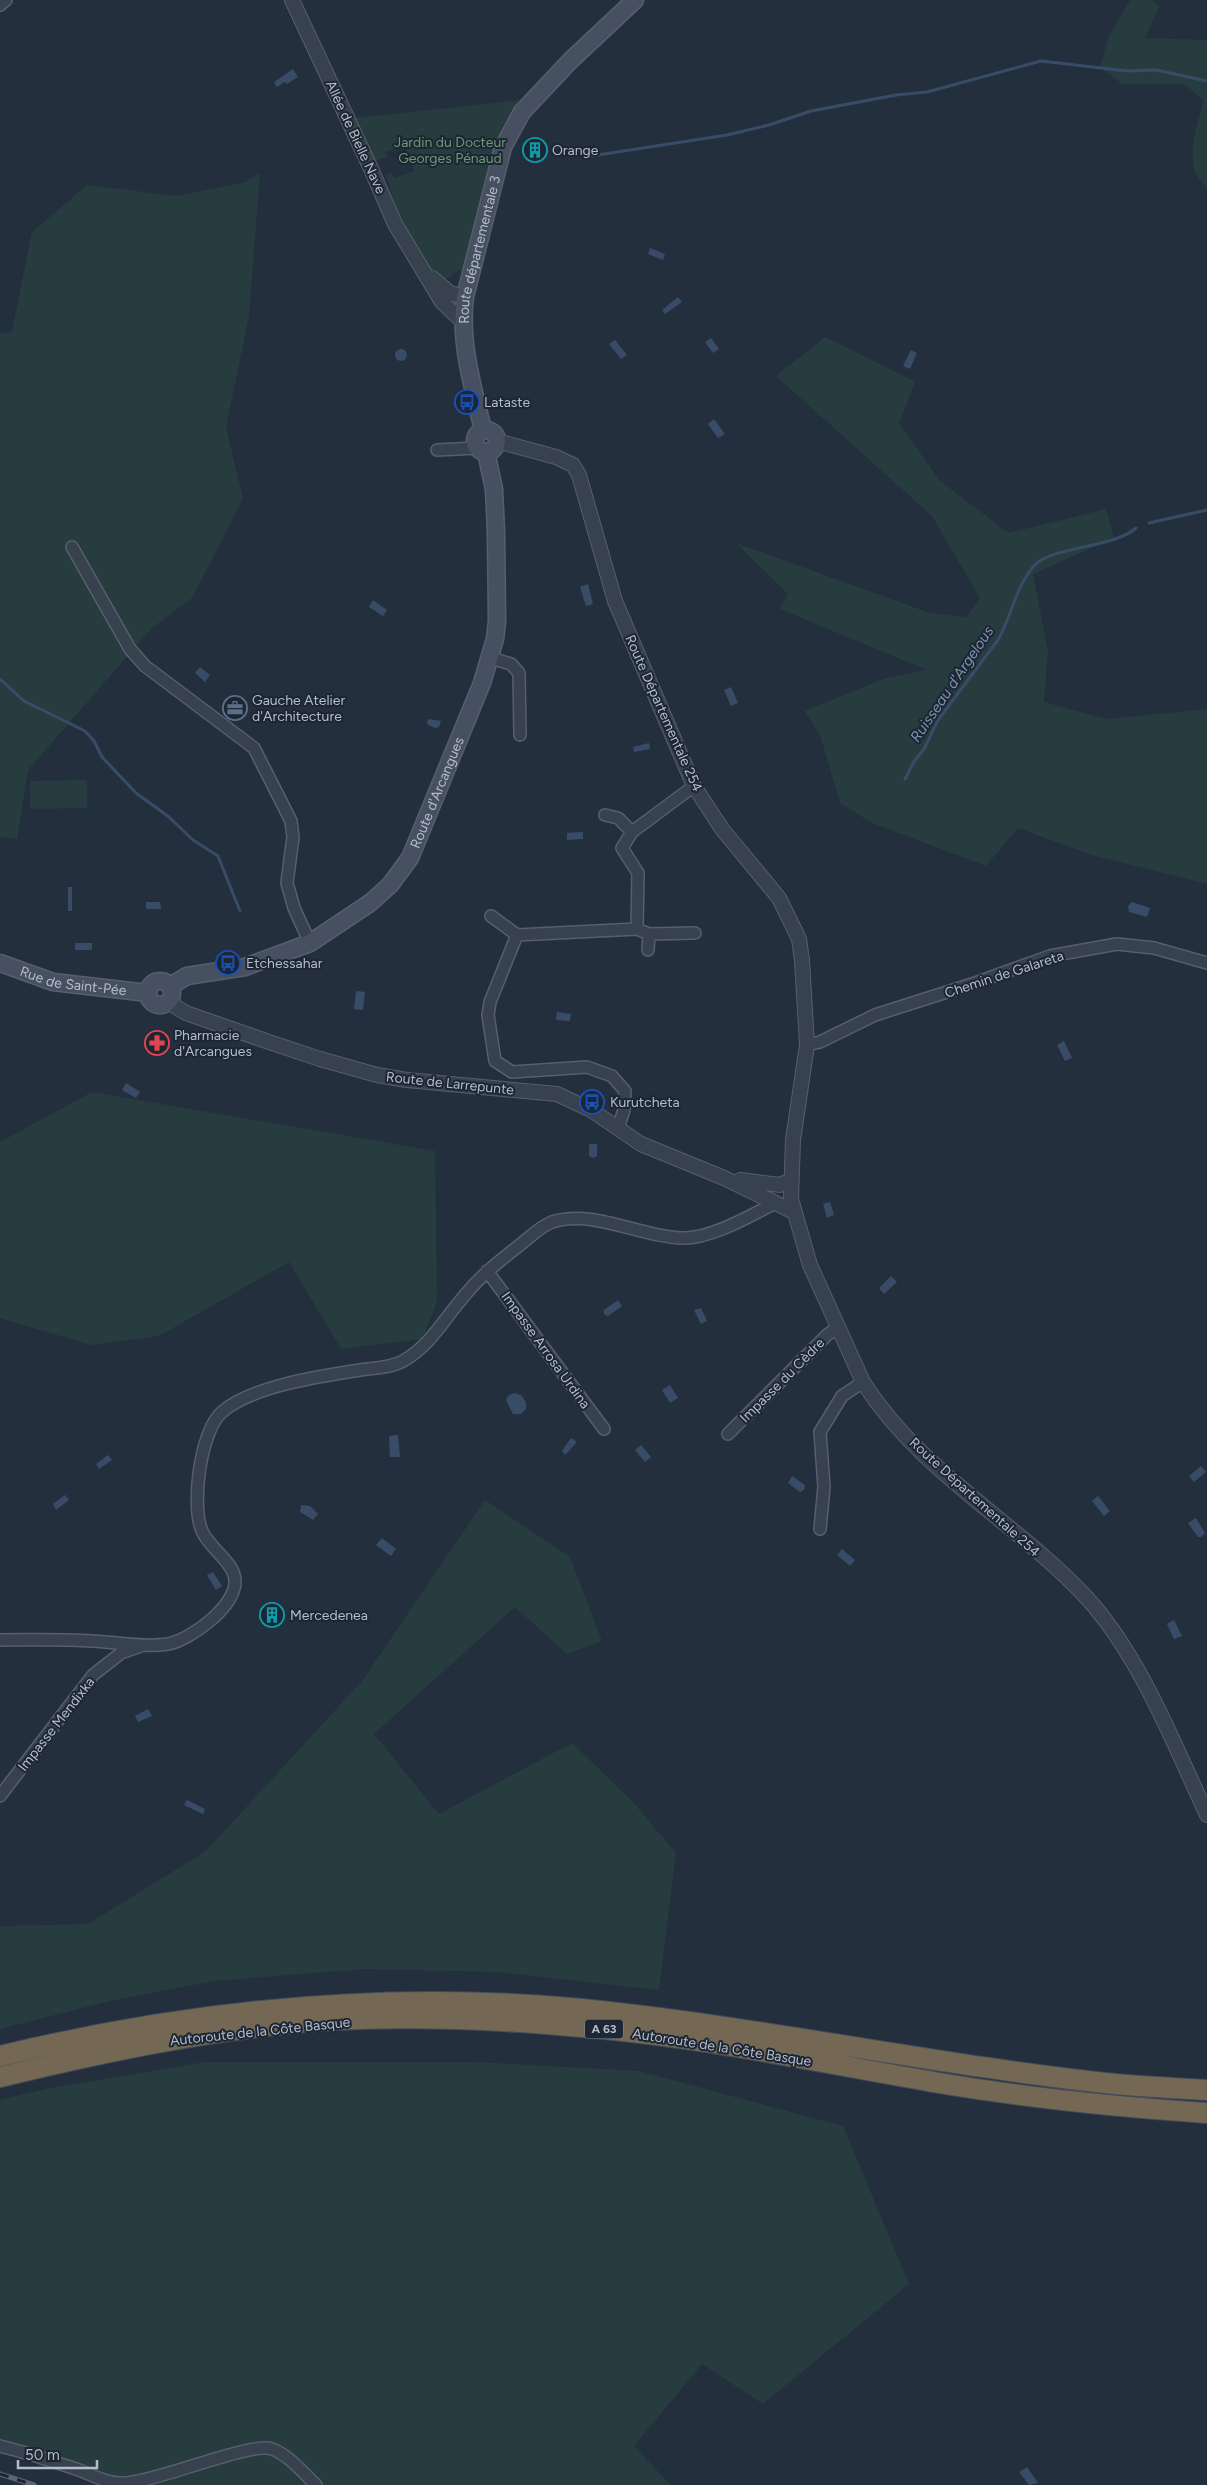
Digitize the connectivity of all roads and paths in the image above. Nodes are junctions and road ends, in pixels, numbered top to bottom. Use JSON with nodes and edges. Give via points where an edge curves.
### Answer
{"nodes":[{"id":1,"x":6,"y":0,"type":"edge"},
{"id":2,"x":292,"y":0,"type":"edge"},
{"id":3,"x":635,"y":0,"type":"edge"},
{"id":4,"x":0,"y":5,"type":"edge"},
{"id":5,"x":423,"y":272,"type":"junction"},
{"id":6,"x":465,"y":297,"type":"junction"},
{"id":7,"x":462,"y":321,"type":"junction"},
{"id":8,"x":487,"y":447,"type":"junction"},
{"id":9,"x":437,"y":450,"type":"dead end"},
{"id":10,"x":72,"y":547,"type":"dead end"},
{"id":11,"x":491,"y":658,"type":"junction"},
{"id":12,"x":520,"y":735,"type":"dead end"},
{"id":13,"x":694,"y":786,"type":"junction"},
{"id":14,"x":606,"y":815,"type":"dead end"},
{"id":15,"x":632,"y":832,"type":"junction"},
{"id":16,"x":491,"y":916,"type":"dead end"},
{"id":17,"x":637,"y":929,"type":"junction"},
{"id":18,"x":695,"y":933,"type":"dead end"},
{"id":19,"x":649,"y":934,"type":"junction"},
{"id":20,"x":517,"y":936,"type":"junction"},
{"id":21,"x":310,"y":943,"type":"junction"},
{"id":22,"x":648,"y":950,"type":"dead end"},
{"id":23,"x":0,"y":962,"type":"edge"},
{"id":24,"x":1207,"y":963,"type":"edge"},
{"id":25,"x":169,"y":994,"type":"junction"},
{"id":26,"x":807,"y":1045,"type":"junction"},
{"id":27,"x":618,"y":1128,"type":"junction"},
{"id":28,"x":724,"y":1178,"type":"junction"},
{"id":29,"x":791,"y":1180,"type":"junction"},
{"id":30,"x":774,"y":1184,"type":"junction"},
{"id":31,"x":767,"y":1198,"type":"junction"},
{"id":32,"x":794,"y":1212,"type":"junction"},
{"id":33,"x":745,"y":1219,"type":"junction"},
{"id":34,"x":487,"y":1271,"type":"junction"},
{"id":35,"x":837,"y":1328,"type":"junction"},
{"id":36,"x":863,"y":1382,"type":"junction"},
{"id":37,"x":604,"y":1429,"type":"dead end"},
{"id":38,"x":728,"y":1434,"type":"dead end"},
{"id":39,"x":820,"y":1529,"type":"dead end"},
{"id":40,"x":0,"y":1640,"type":"edge"},
{"id":41,"x":144,"y":1644,"type":"junction"},
{"id":42,"x":0,"y":1796,"type":"edge"},
{"id":43,"x":1207,"y":1815,"type":"edge"},
{"id":44,"x":0,"y":2056,"type":"edge"},
{"id":45,"x":0,"y":2077,"type":"edge"},
{"id":46,"x":1207,"y":2090,"type":"edge"},
{"id":47,"x":1207,"y":2113,"type":"edge"},
{"id":48,"x":0,"y":2446,"type":"edge"},
{"id":49,"x":315,"y":2484,"type":"edge"}],
"edges":[{"from":1,"to":4,"type":"street"},
{"from":2,"to":5,"type":"street","name":"Allée de Bielle Nave","via":[[395,224]]},
{"from":3,"to":6,"type":"main road","name":"Route départementale 3","via":[[522,112],[503,147]]},
{"from":5,"to":6,"type":"street","name":"Allée de Bielle Nave","via":[[450,293]]},
{"from":5,"to":7,"type":"street","name":"Allée de Bielle Nave","via":[[442,302]]},
{"from":6,"to":7,"type":"main road","name":"Route départementale 3"},
{"from":7,"to":8,"type":"main road","name":"Route départementale 3","via":[[483,430],[494,433]]},
{"from":8,"to":9,"type":"street"},
{"from":8,"to":11,"type":"main road","name":"Route d'Arcangues","via":[[494,489],[496,532],[497,621]]},
{"from":8,"to":13,"type":"street","name":"Route Départementale 254","via":[[533,449],[572,465],[579,475],[615,601]]},
{"from":10,"to":21,"type":"street","via":[[130,650],[145,666],[254,748],[291,821],[293,837],[287,883]]},
{"from":11,"to":12,"type":"street","via":[[511,664],[519,673]]},
{"from":11,"to":21,"type":"main road","name":"Route d'Arcangues","via":[[410,858],[390,885],[376,897]]},
{"from":13,"to":15,"type":"street"},
{"from":13,"to":26,"type":"street","name":"Route Départementale 254","via":[[722,828],[780,898],[790,918],[799,939],[802,960]]},
{"from":14,"to":15,"type":"street","via":[[618,818]]},
{"from":15,"to":17,"type":"street","via":[[622,848],[638,872]]},
{"from":16,"to":20,"type":"street"},
{"from":17,"to":19,"type":"street"},
{"from":17,"to":20,"type":"street"},
{"from":18,"to":19,"type":"street"},
{"from":19,"to":22,"type":"street"},
{"from":20,"to":27,"type":"street","via":[[490,1002],[488,1015],[495,1061],[512,1072],[588,1067],[612,1076],[625,1091],[624,1110]]},
{"from":21,"to":25,"type":"main road","name":"Route d'Arcangues","via":[[246,967],[187,976]]},
{"from":23,"to":25,"type":"main road","name":"Rue de Saint-Pée","via":[[53,982],[148,993],[150,986],[164,981]]},
{"from":24,"to":26,"type":"street","name":"Chemin de Galareta","via":[[1154,948],[1117,944],[1050,956],[875,1014],[820,1042]]},
{"from":25,"to":27,"type":"street","name":"Route de Larrepunte","via":[[186,1013],[320,1060],[407,1080],[557,1094],[578,1102]]},
{"from":26,"to":29,"type":"street","name":"Route Départementale 254","via":[[793,1140]]},
{"from":27,"to":28,"type":"street","name":"Route de Larrepunte","via":[[649,1147]]},
{"from":28,"to":30,"type":"street","name":"Route de Larrepunte"},
{"from":28,"to":31,"type":"street","name":"Route de Larrepunte"},
{"from":29,"to":30,"type":"street","name":"Route de Larrepunte"},
{"from":29,"to":32,"type":"street","name":"Route Départementale 254"},
{"from":30,"to":31,"type":"street"},
{"from":31,"to":32,"type":"street","name":"Route de Larrepunte"},
{"from":31,"to":33,"type":"street"},
{"from":31,"to":33,"type":"street"},
{"from":32,"to":35,"type":"street","name":"Route Départementale 254","via":[[810,1265]]},
{"from":33,"to":34,"type":"street","via":[[696,1237],[681,1239],[590,1220],[550,1222]]},
{"from":34,"to":37,"type":"street","name":"Impasse Arrosa Urdina"},
{"from":34,"to":41,"type":"street","via":[[465,1294],[435,1336],[399,1364],[312,1378],[253,1394],[220,1413],[208,1434],[198,1478],[196,1509],[202,1533],[234,1574],[234,1586],[220,1613],[186,1638],[168,1644]]},
{"from":35,"to":36,"type":"street","name":"Route Départementale 254"},
{"from":35,"to":38,"type":"street","name":"Impasse du Cèdre"},
{"from":36,"to":39,"type":"street","via":[[842,1396],[820,1432],[824,1487]]},
{"from":36,"to":43,"type":"street","name":"Route Départementale 254","via":[[900,1429],[969,1496],[1069,1580],[1111,1627],[1133,1661]]},
{"from":40,"to":41,"type":"street","via":[[91,1640]]},
{"from":41,"to":42,"type":"street","name":"Impasse Mendixka","via":[[121,1653],[94,1675]]},
{"from":44,"to":46,"type":"highway","name":"Autoroute de la Côte Basque","number":"A 63","via":[[190,2018],[331,2003],[453,2001],[570,2008],[1116,2084]]},
{"from":45,"to":47,"type":"highway","name":"Autoroute de la Côte Basque","number":"A 63","via":[[194,2036],[331,2020],[454,2020],[571,2026],[673,2037],[944,2084],[1118,2107]]},
{"from":48,"to":49,"type":"street","via":[[104,2480],[123,2483],[150,2480],[240,2452],[270,2448],[285,2456]]}]}
